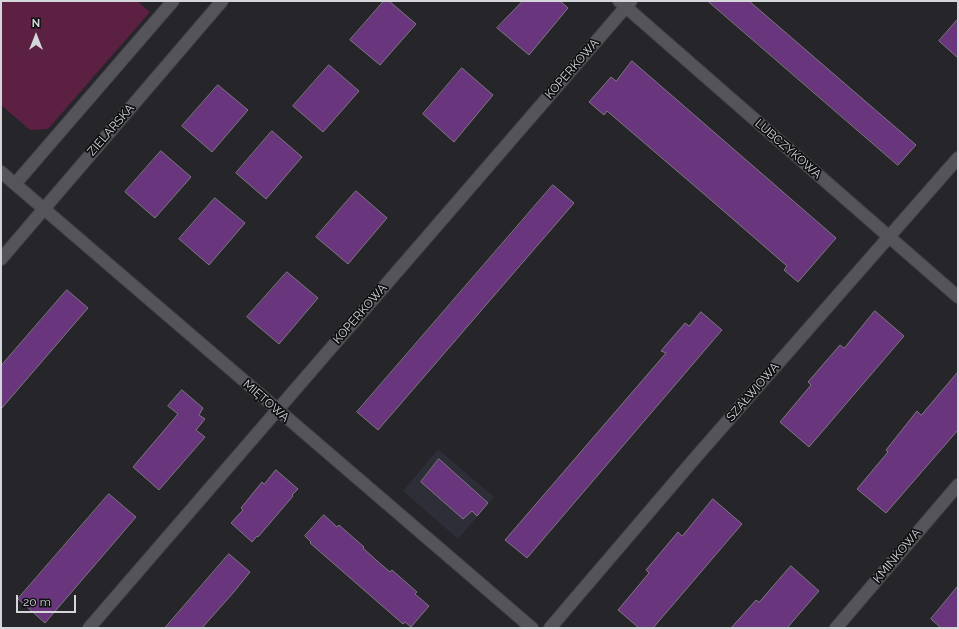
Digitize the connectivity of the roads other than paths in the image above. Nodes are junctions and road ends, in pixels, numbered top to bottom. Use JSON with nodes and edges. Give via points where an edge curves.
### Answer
{"nodes":[{"id":1,"x":173,"y":1,"type":"edge"},
{"id":2,"x":222,"y":1,"type":"edge"},
{"id":3,"x":625,"y":3,"type":"edge"},
{"id":4,"x":958,"y":158,"type":"edge"},
{"id":5,"x":1,"y":172,"type":"edge"},
{"id":6,"x":15,"y":184,"type":"junction"},
{"id":7,"x":44,"y":209,"type":"junction"},
{"id":8,"x":889,"y":238,"type":"junction"},
{"id":9,"x":1,"y":260,"type":"edge"},
{"id":10,"x":958,"y":297,"type":"edge"},
{"id":11,"x":277,"y":410,"type":"junction"},
{"id":12,"x":958,"y":485,"type":"edge"},
{"id":13,"x":89,"y":628,"type":"edge"},
{"id":14,"x":532,"y":628,"type":"edge"},
{"id":15,"x":550,"y":628,"type":"edge"},
{"id":16,"x":836,"y":628,"type":"edge"}],
"edges":[{"from":1,"to":6,"type":"street"},
{"from":2,"to":7,"type":"street","name":"ZIELARSKA"},
{"from":3,"to":8,"type":"street","name":"LUBCZYKOWA"},
{"from":3,"to":11,"type":"street","name":"KOPERKOWA"},
{"from":4,"to":8,"type":"street","name":"SZAŁWIOWA"},
{"from":5,"to":6,"type":"street","name":"MIĘTOWA"},
{"from":6,"to":7,"type":"street","name":"MIĘTOWA"},
{"from":7,"to":9,"type":"street","name":"ZIELARSKA"},
{"from":7,"to":11,"type":"street","name":"MIĘTOWA"},
{"from":8,"to":10,"type":"street","name":"LUBCZYKOWA"},
{"from":8,"to":15,"type":"street","name":"SZAŁWIOWA","via":[[701,451]]},
{"from":11,"to":13,"type":"street","name":"KOPERKOWA"},
{"from":11,"to":14,"type":"street","name":"MIĘTOWA"},
{"from":12,"to":16,"type":"street","name":"KMINKOWA"}]}
